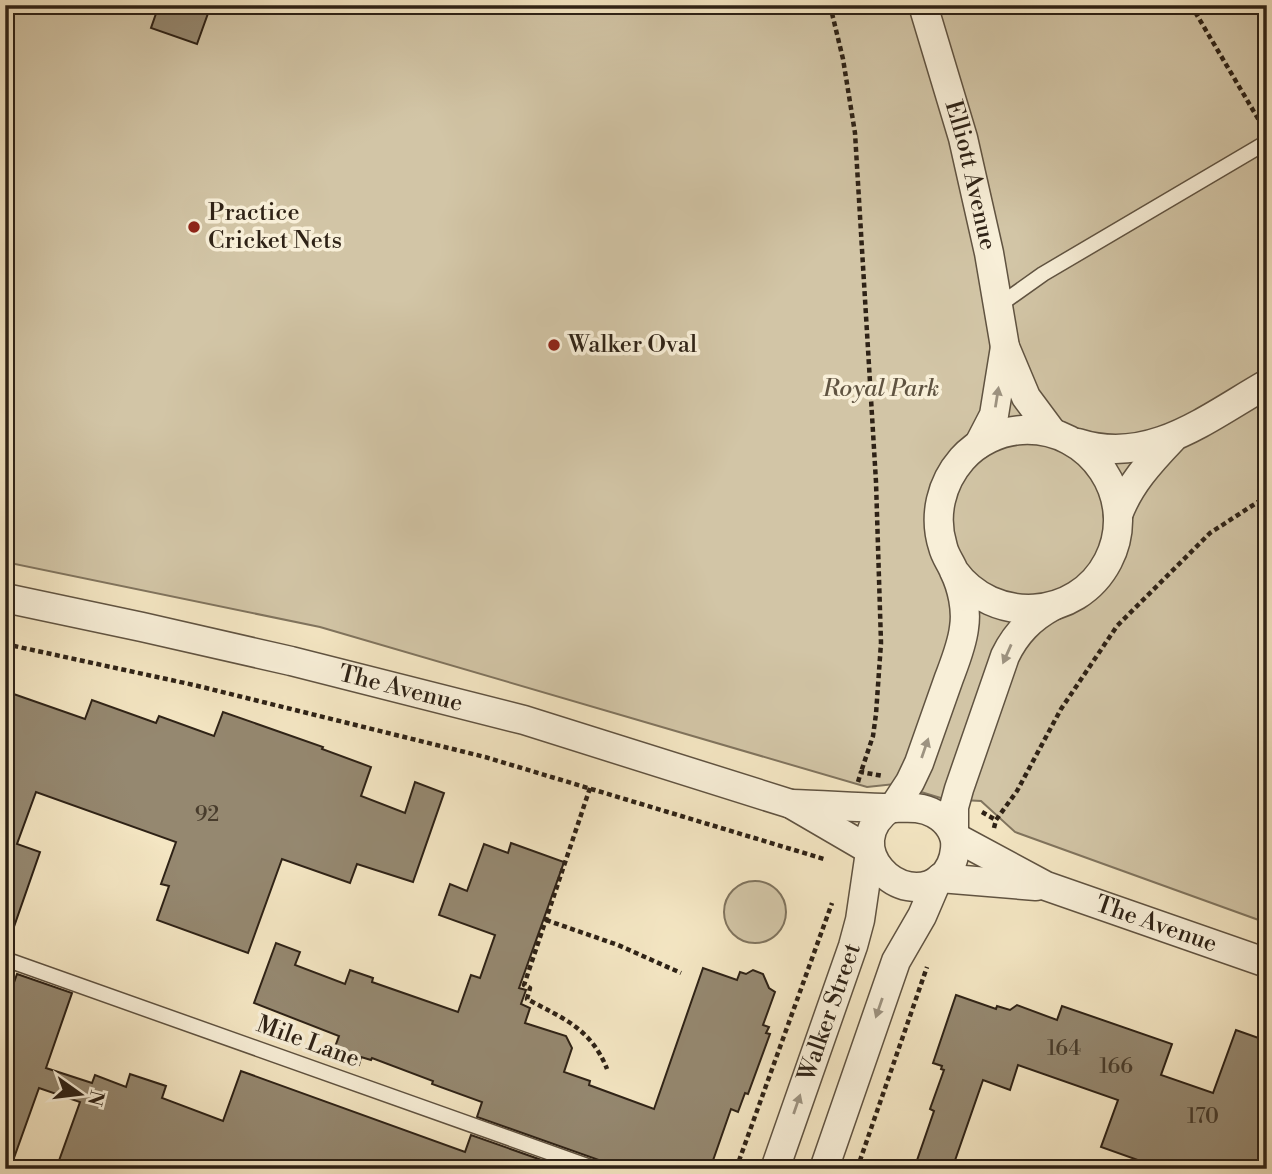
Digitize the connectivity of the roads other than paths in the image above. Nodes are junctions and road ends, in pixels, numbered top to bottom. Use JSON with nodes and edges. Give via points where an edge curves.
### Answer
{"nodes":[{"id":1,"x":923,"y":5,"type":"edge"},
{"id":2,"x":1267,"y":142,"type":"edge"},
{"id":3,"x":998,"y":306,"type":"junction"},
{"id":4,"x":1004,"y":347,"type":"junction"},
{"id":5,"x":1267,"y":384,"type":"edge"},
{"id":6,"x":1064,"y":437,"type":"junction"},
{"id":7,"x":1172,"y":439,"type":"junction"},
{"id":8,"x":979,"y":444,"type":"junction"},
{"id":9,"x":1118,"y":516,"type":"junction"},
{"id":10,"x":954,"y":571,"type":"junction"},
{"id":11,"x":5,"y":598,"type":"edge"},
{"id":12,"x":1053,"y":607,"type":"junction"},
{"id":13,"x":791,"y":804,"type":"junction"},
{"id":14,"x":892,"y":808,"type":"junction"},
{"id":15,"x":954,"y":836,"type":"junction"},
{"id":16,"x":870,"y":851,"type":"junction"},
{"id":17,"x":939,"y":880,"type":"junction"},
{"id":18,"x":1046,"y":886,"type":"junction"},
{"id":19,"x":5,"y":959,"type":"edge"},
{"id":20,"x":1267,"y":963,"type":"edge"},
{"id":21,"x":596,"y":1169,"type":"edge"},
{"id":22,"x":775,"y":1169,"type":"edge"},
{"id":23,"x":824,"y":1169,"type":"edge"}],
"edges":[{"from":1,"to":3,"type":"street","name":"Elliott Avenue","via":[[962,138]]},
{"from":2,"to":3,"type":"lane","via":[[1043,274]]},
{"from":3,"to":4,"type":"street","name":"Elliott Avenue"},
{"from":4,"to":6,"type":"street","name":"Elliott Avenue","via":[[1026,397]]},
{"from":8,"to":4,"type":"street","name":"Elliott Avenue","one_way":true,"via":[[994,415]]},
{"from":5,"to":7,"type":"street"},
{"from":6,"to":7,"type":"street","via":[[1106,450]]},
{"from":6,"to":8,"type":"street","via":[[1014,430]]},
{"from":6,"to":9,"type":"street","via":[[1091,454],[1103,469]]},
{"from":7,"to":9,"type":"street","via":[[1140,475]]},
{"from":8,"to":10,"type":"street","via":[[954,469],[940,502],[940,538]]},
{"from":9,"to":12,"type":"street","via":[[1116,537],[1104,568],[1082,592]]},
{"from":10,"to":12,"type":"street","via":[[969,588],[998,605],[1030,610]]},
{"from":14,"to":10,"type":"street","one_way":true,"via":[[919,763],[959,649],[965,619]]},
{"from":11,"to":13,"type":"street","name":"The Avenue","via":[[278,658],[524,720]]},
{"from":12,"to":15,"type":"street","one_way":true,"via":[[1025,626],[1005,656],[958,789]]},
{"from":13,"to":14,"type":"street","name":"The Avenue"},
{"from":13,"to":16,"type":"street","name":"The Avenue"},
{"from":14,"to":15,"type":"street","via":[[930,811]]},
{"from":14,"to":16,"type":"street","via":[[873,827]]},
{"from":15,"to":17,"type":"street","via":[[954,856]]},
{"from":15,"to":18,"type":"street","name":"The Avenue"},
{"from":16,"to":17,"type":"street","via":[[877,866],[899,883],[918,887]]},
{"from":22,"to":16,"type":"street","name":"Walker Street","one_way":true,"via":[[853,946]]},
{"from":17,"to":18,"type":"street","name":"The Avenue"},
{"from":17,"to":23,"type":"street","name":"Walker Street","one_way":true,"via":[[896,961]]},
{"from":18,"to":20,"type":"street","name":"The Avenue"},
{"from":19,"to":21,"type":"lane","name":"Mile Lane"}]}
